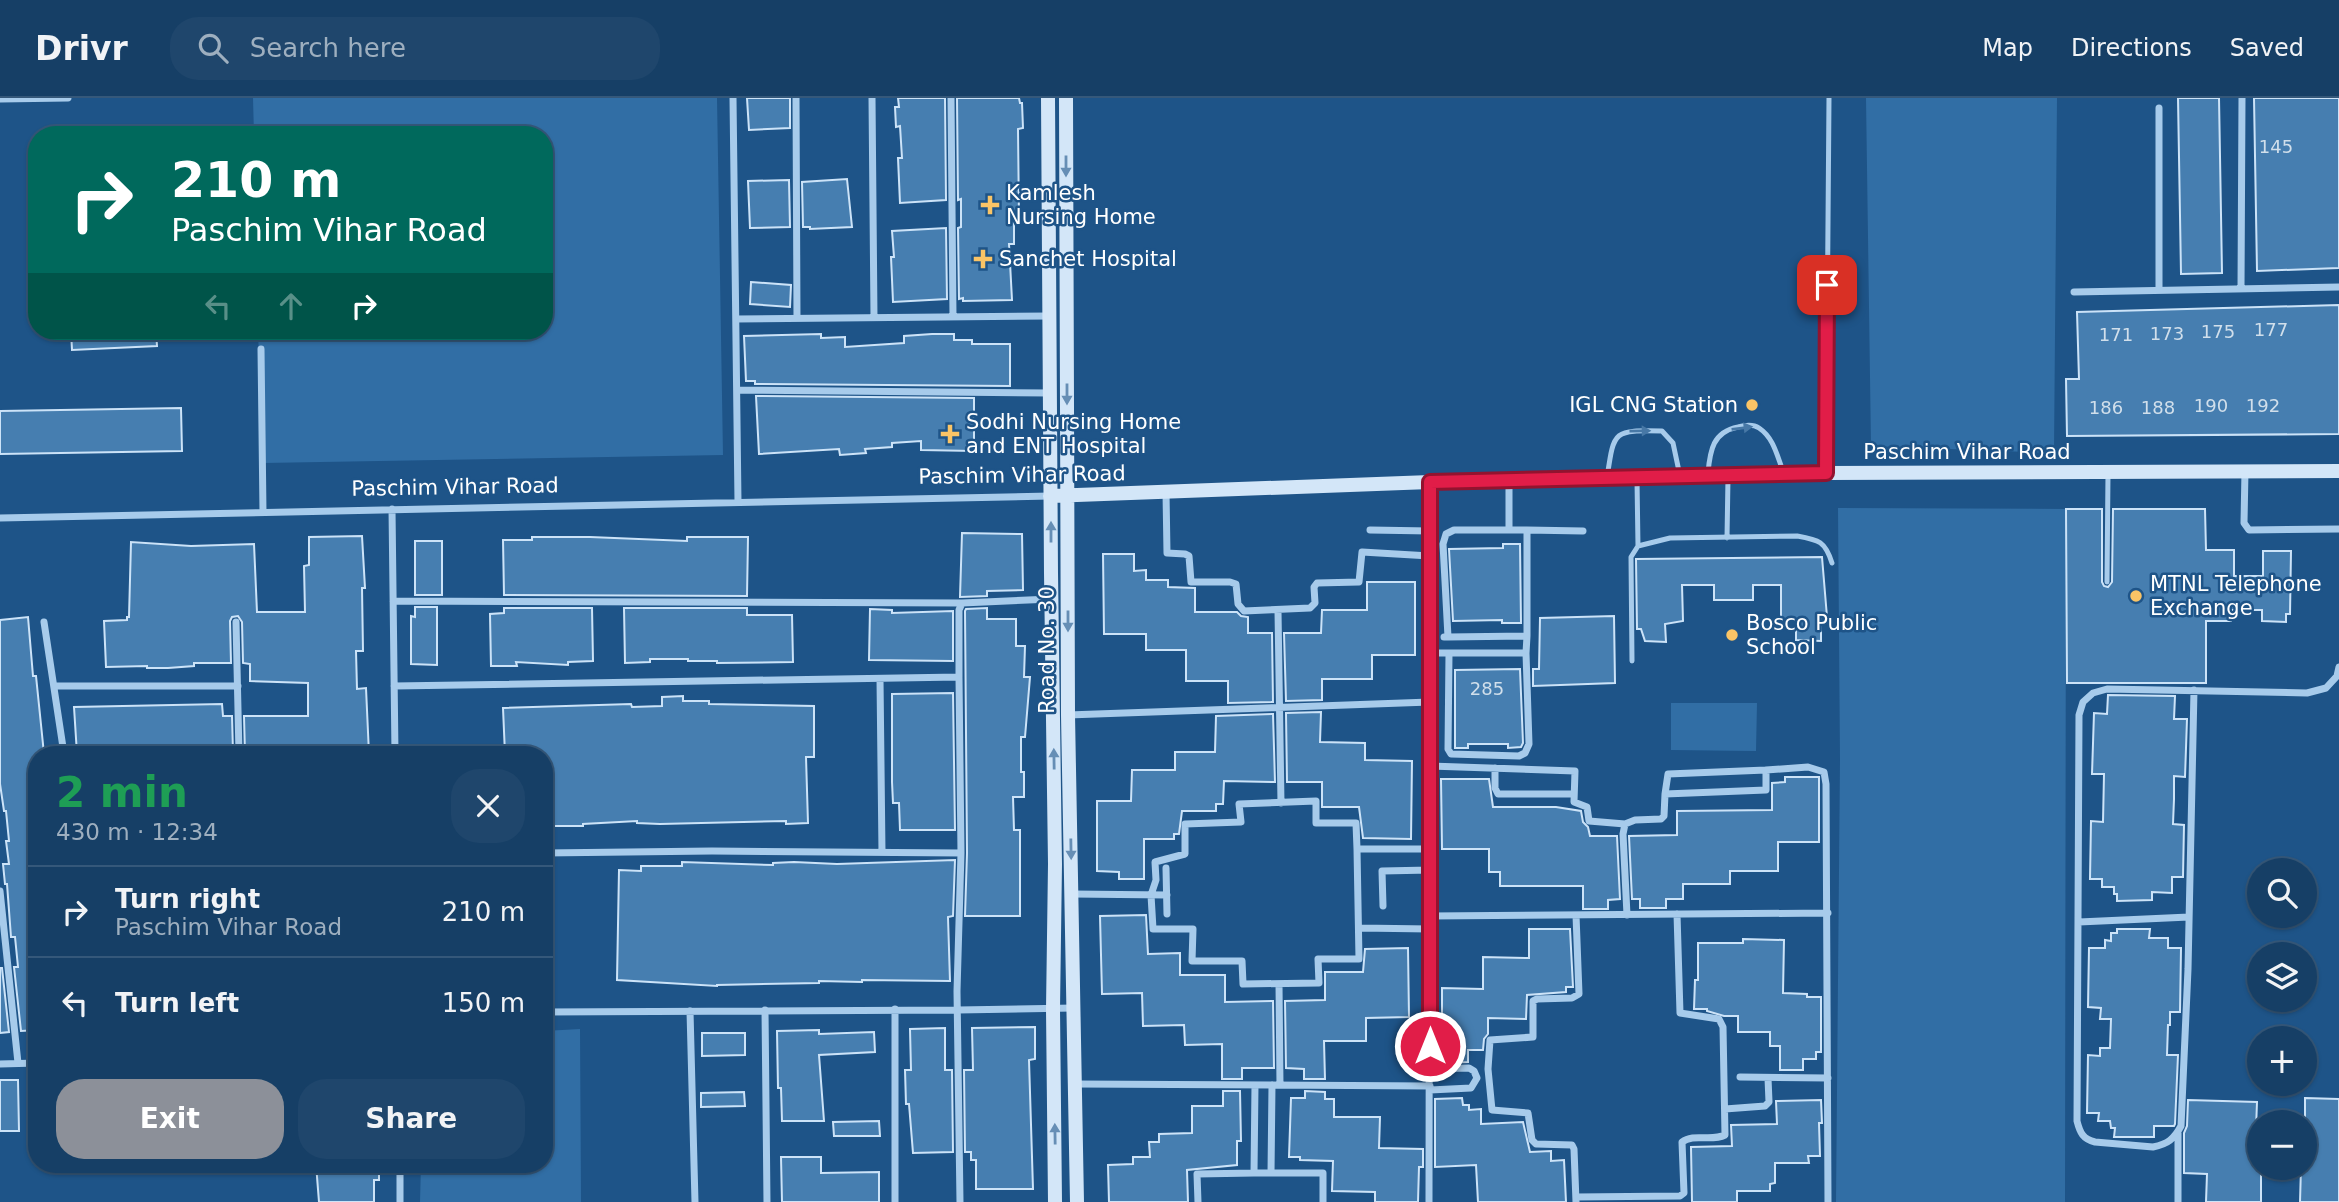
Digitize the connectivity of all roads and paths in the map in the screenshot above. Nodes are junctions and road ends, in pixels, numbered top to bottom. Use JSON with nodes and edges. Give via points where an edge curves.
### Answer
{"nodes":[{"id":1,"x":68,"y":98,"type":"edge"},
{"id":2,"x":733,"y":98,"type":"edge"},
{"id":3,"x":796,"y":98,"type":"edge"},
{"id":4,"x":872,"y":98,"type":"edge"},
{"id":5,"x":951,"y":98,"type":"edge"},
{"id":6,"x":1048,"y":98,"type":"edge"},
{"id":7,"x":1066,"y":98,"type":"edge"},
{"id":8,"x":1829,"y":98,"type":"edge"},
{"id":9,"x":2242,"y":98,"type":"edge"},
{"id":10,"x":0,"y":99,"type":"edge"},
{"id":11,"x":16,"y":99,"type":"edge"},
{"id":12,"x":2159,"y":108,"type":"dead end"},
{"id":13,"x":2339,"y":288,"type":"edge"},
{"id":14,"x":2241,"y":289,"type":"junction"},
{"id":15,"x":2159,"y":290,"type":"junction"},
{"id":16,"x":2074,"y":292,"type":"dead end"},
{"id":17,"x":953,"y":316,"type":"junction"},
{"id":18,"x":1049,"y":316,"type":"junction"},
{"id":19,"x":874,"y":317,"type":"junction"},
{"id":20,"x":797,"y":318,"type":"junction"},
{"id":21,"x":736,"y":319,"type":"junction"},
{"id":22,"x":261,"y":349,"type":"dead end"},
{"id":23,"x":737,"y":390,"type":"junction"},
{"id":24,"x":1050,"y":393,"type":"junction"},
{"id":25,"x":2245,"y":471,"type":"junction"},
{"id":26,"x":2339,"y":471,"type":"edge"},
{"id":27,"x":2109,"y":472,"type":"junction"},
{"id":28,"x":1826,"y":473,"type":"junction"},
{"id":29,"x":1783,"y":474,"type":"junction"},
{"id":30,"x":1728,"y":475,"type":"junction"},
{"id":31,"x":1680,"y":476,"type":"junction"},
{"id":32,"x":1707,"y":476,"type":"junction"},
{"id":33,"x":1637,"y":477,"type":"junction"},
{"id":34,"x":1607,"y":478,"type":"junction"},
{"id":35,"x":1509,"y":480,"type":"junction"},
{"id":36,"x":1430,"y":482,"type":"junction"},
{"id":37,"x":1166,"y":492,"type":"junction"},
{"id":38,"x":1051,"y":496,"type":"junction"},
{"id":39,"x":1067,"y":496,"type":"junction"},
{"id":40,"x":738,"y":502,"type":"junction"},
{"id":41,"x":391,"y":509,"type":"junction"},
{"id":42,"x":263,"y":512,"type":"junction"},
{"id":43,"x":0,"y":518,"type":"edge"},
{"id":44,"x":2339,"y":529,"type":"edge"},
{"id":45,"x":1370,"y":530,"type":"dead end"},
{"id":46,"x":1509,"y":530,"type":"junction"},
{"id":47,"x":1527,"y":530,"type":"junction"},
{"id":48,"x":1430,"y":531,"type":"junction"},
{"id":49,"x":1583,"y":531,"type":"dead end"},
{"id":50,"x":1727,"y":538,"type":"junction"},
{"id":51,"x":1638,"y":547,"type":"junction"},
{"id":52,"x":1430,"y":556,"type":"junction"},
{"id":53,"x":1832,"y":562,"type":"dead end"},
{"id":54,"x":2107,"y":582,"type":"dead end"},
{"id":55,"x":1052,"y":599,"type":"junction"},
{"id":56,"x":393,"y":601,"type":"junction"},
{"id":57,"x":962,"y":603,"type":"junction"},
{"id":58,"x":1278,"y":611,"type":"junction"},
{"id":59,"x":44,"y":622,"type":"dead end"},
{"id":60,"x":236,"y":622,"type":"dead end"},
{"id":61,"x":1527,"y":636,"type":"junction"},
{"id":62,"x":1430,"y":653,"type":"junction"},
{"id":63,"x":1449,"y":653,"type":"junction"},
{"id":64,"x":1526,"y":653,"type":"junction"},
{"id":65,"x":1632,"y":661,"type":"dead end"},
{"id":66,"x":2339,"y":667,"type":"edge"},
{"id":67,"x":959,"y":677,"type":"junction"},
{"id":68,"x":880,"y":679,"type":"junction"},
{"id":69,"x":54,"y":686,"type":"junction"},
{"id":70,"x":238,"y":686,"type":"junction"},
{"id":71,"x":394,"y":686,"type":"junction"},
{"id":72,"x":2194,"y":690,"type":"junction"},
{"id":73,"x":1430,"y":702,"type":"junction"},
{"id":74,"x":1279,"y":708,"type":"junction"},
{"id":75,"x":1068,"y":715,"type":"junction"},
{"id":76,"x":63,"y":746,"type":"edge"},
{"id":77,"x":239,"y":746,"type":"edge"},
{"id":78,"x":395,"y":746,"type":"edge"},
{"id":79,"x":1430,"y":766,"type":"junction"},
{"id":80,"x":1495,"y":768,"type":"junction"},
{"id":81,"x":1766,"y":769,"type":"junction"},
{"id":82,"x":1574,"y":794,"type":"junction"},
{"id":83,"x":1665,"y":794,"type":"junction"},
{"id":84,"x":1280,"y":803,"type":"junction"},
{"id":85,"x":1625,"y":824,"type":"junction"},
{"id":86,"x":1357,"y":849,"type":"junction"},
{"id":87,"x":1430,"y":849,"type":"junction"},
{"id":88,"x":882,"y":852,"type":"junction"},
{"id":89,"x":553,"y":853,"type":"edge"},
{"id":90,"x":961,"y":853,"type":"junction"},
{"id":91,"x":1166,"y":868,"type":"dead end"},
{"id":92,"x":1430,"y":870,"type":"junction"},
{"id":93,"x":0,"y":891,"type":"edge"},
{"id":94,"x":1072,"y":894,"type":"junction"},
{"id":95,"x":1151,"y":895,"type":"junction"},
{"id":96,"x":1167,"y":895,"type":"junction"},
{"id":97,"x":1382,"y":906,"type":"dead end"},
{"id":98,"x":1828,"y":913,"type":"junction"},
{"id":99,"x":1167,"y":914,"type":"dead end"},
{"id":100,"x":1677,"y":914,"type":"junction"},
{"id":101,"x":1576,"y":915,"type":"junction"},
{"id":102,"x":1627,"y":915,"type":"junction"},
{"id":103,"x":1430,"y":916,"type":"junction"},
{"id":104,"x":2189,"y":917,"type":"junction"},
{"id":105,"x":2079,"y":922,"type":"junction"},
{"id":106,"x":1359,"y":928,"type":"junction"},
{"id":107,"x":1430,"y":929,"type":"junction"},
{"id":108,"x":1279,"y":984,"type":"junction"},
{"id":109,"x":1074,"y":1008,"type":"junction"},
{"id":110,"x":895,"y":1009,"type":"junction"},
{"id":111,"x":1053,"y":1009,"type":"junction"},
{"id":112,"x":765,"y":1010,"type":"junction"},
{"id":113,"x":958,"y":1010,"type":"junction"},
{"id":114,"x":690,"y":1011,"type":"junction"},
{"id":115,"x":553,"y":1012,"type":"edge"},
{"id":116,"x":18,"y":1063,"type":"junction"},
{"id":117,"x":28,"y":1063,"type":"edge"},
{"id":118,"x":0,"y":1064,"type":"edge"},
{"id":119,"x":1430,"y":1069,"type":"junction"},
{"id":120,"x":1740,"y":1077,"type":"dead end"},
{"id":121,"x":1768,"y":1077,"type":"junction"},
{"id":122,"x":1477,"y":1078,"type":"junction"},
{"id":123,"x":1489,"y":1078,"type":"junction"},
{"id":124,"x":1828,"y":1078,"type":"junction"},
{"id":125,"x":1075,"y":1084,"type":"junction"},
{"id":126,"x":1255,"y":1085,"type":"junction"},
{"id":127,"x":1276,"y":1085,"type":"junction"},
{"id":128,"x":1430,"y":1088,"type":"junction"},
{"id":129,"x":1725,"y":1109,"type":"junction"},
{"id":130,"x":2178,"y":1132,"type":"junction"},
{"id":131,"x":1254,"y":1172,"type":"junction"},
{"id":132,"x":400,"y":1173,"type":"edge"},
{"id":133,"x":1271,"y":1173,"type":"junction"},
{"id":134,"x":1680,"y":1199,"type":"edge"},
{"id":135,"x":1576,"y":1200,"type":"edge"},
{"id":136,"x":400,"y":1202,"type":"edge"},
{"id":137,"x":695,"y":1202,"type":"edge"},
{"id":138,"x":767,"y":1202,"type":"edge"},
{"id":139,"x":895,"y":1202,"type":"edge"},
{"id":140,"x":960,"y":1202,"type":"edge"},
{"id":141,"x":1055,"y":1202,"type":"edge"},
{"id":142,"x":1077,"y":1202,"type":"edge"},
{"id":143,"x":1198,"y":1202,"type":"edge"},
{"id":144,"x":1323,"y":1202,"type":"edge"},
{"id":145,"x":1429,"y":1202,"type":"edge"},
{"id":146,"x":1828,"y":1202,"type":"edge"},
{"id":147,"x":2178,"y":1202,"type":"edge"}],
"edges":[{"from":1,"to":11,"type":"street"},
{"from":2,"to":21,"type":"street"},
{"from":3,"to":20,"type":"street"},
{"from":4,"to":19,"type":"street"},
{"from":5,"to":17,"type":"street"},
{"from":6,"to":18,"type":"street","name":"Road No. 30"},
{"from":7,"to":39,"type":"street","name":"Road No. 30","one_way":true},
{"from":8,"to":28,"type":"lane"},
{"from":9,"to":14,"type":"street"},
{"from":10,"to":11,"type":"street"},
{"from":12,"to":15,"type":"street"},
{"from":13,"to":14,"type":"street"},
{"from":14,"to":15,"type":"street"},
{"from":15,"to":16,"type":"street"},
{"from":17,"to":18,"type":"street"},
{"from":17,"to":19,"type":"street"},
{"from":18,"to":24,"type":"street","name":"Road No. 30"},
{"from":19,"to":20,"type":"street"},
{"from":20,"to":21,"type":"street"},
{"from":21,"to":23,"type":"street"},
{"from":22,"to":42,"type":"street"},
{"from":23,"to":24,"type":"street"},
{"from":23,"to":40,"type":"street"},
{"from":24,"to":38,"type":"street","name":"Road No. 30"},
{"from":25,"to":26,"type":"street","name":"Paschim Vihar Road"},
{"from":25,"to":27,"type":"street","name":"Paschim Vihar Road"},
{"from":25,"to":44,"type":"street","via":[[2244,523],[2249,530]]},
{"from":27,"to":28,"type":"street","name":"Paschim Vihar Road"},
{"from":27,"to":54,"type":"lane"},
{"from":28,"to":29,"type":"street","name":"Paschim Vihar Road"},
{"from":29,"to":30,"type":"street","name":"Paschim Vihar Road"},
{"from":32,"to":29,"type":"lane","one_way":true,"via":[[1717,437],[1749,425],[1758,427],[1773,443]]},
{"from":30,"to":32,"type":"street","name":"Paschim Vihar Road"},
{"from":30,"to":50,"type":"lane"},
{"from":31,"to":32,"type":"street","name":"Paschim Vihar Road"},
{"from":31,"to":33,"type":"street","name":"Paschim Vihar Road"},
{"from":34,"to":31,"type":"lane","one_way":true,"via":[[1614,439],[1620,432],[1644,430],[1662,431],[1670,438]]},
{"from":33,"to":34,"type":"street","name":"Paschim Vihar Road"},
{"from":33,"to":51,"type":"lane"},
{"from":34,"to":35,"type":"street","name":"Paschim Vihar Road"},
{"from":35,"to":36,"type":"street","name":"Paschim Vihar Road"},
{"from":35,"to":46,"type":"street"},
{"from":36,"to":37,"type":"street","name":"Paschim Vihar Road"},
{"from":36,"to":48,"type":"street"},
{"from":37,"to":39,"type":"street","name":"Paschim Vihar Road"},
{"from":37,"to":58,"type":"street","via":[[1167,553],[1189,556],[1191,582],[1230,582],[1237,586],[1242,610]]},
{"from":38,"to":39,"type":"street","name":"Paschim Vihar Road"},
{"from":38,"to":40,"type":"street","name":"Paschim Vihar Road"},
{"from":55,"to":38,"type":"street","name":"Road No. 30","one_way":true},
{"from":39,"to":75,"type":"street","name":"Road No. 30","one_way":true},
{"from":40,"to":41,"type":"street","name":"Paschim Vihar Road"},
{"from":41,"to":42,"type":"street","name":"Paschim Vihar Road"},
{"from":41,"to":56,"type":"street"},
{"from":42,"to":43,"type":"street","name":"Paschim Vihar Road"},
{"from":45,"to":48,"type":"street"},
{"from":46,"to":47,"type":"street"},
{"from":46,"to":61,"type":"street","via":[[1446,534],[1446,638]]},
{"from":47,"to":49,"type":"street"},
{"from":47,"to":61,"type":"street"},
{"from":48,"to":52,"type":"street"},
{"from":50,"to":51,"type":"lane","via":[[1670,538]]},
{"from":50,"to":53,"type":"lane","via":[[1815,539],[1827,547]]},
{"from":51,"to":65,"type":"lane","via":[[1631,557]]},
{"from":52,"to":58,"type":"street","via":[[1362,552],[1359,582],[1317,583],[1312,607]]},
{"from":52,"to":62,"type":"street"},
{"from":55,"to":57,"type":"street"},
{"from":111,"to":55,"type":"street","name":"Road No. 30","one_way":true},
{"from":56,"to":57,"type":"street"},
{"from":56,"to":71,"type":"street"},
{"from":57,"to":67,"type":"street"},
{"from":58,"to":74,"type":"street"},
{"from":59,"to":69,"type":"street"},
{"from":60,"to":70,"type":"street"},
{"from":61,"to":64,"type":"street"},
{"from":62,"to":63,"type":"street"},
{"from":62,"to":73,"type":"street"},
{"from":63,"to":64,"type":"street"},
{"from":63,"to":64,"type":"street","via":[[1451,754],[1519,756],[1529,744]]},
{"from":66,"to":72,"type":"street","via":[[2326,688],[2307,693]]},
{"from":67,"to":68,"type":"street"},
{"from":67,"to":90,"type":"street"},
{"from":68,"to":71,"type":"street"},
{"from":68,"to":88,"type":"street"},
{"from":69,"to":70,"type":"street"},
{"from":69,"to":76,"type":"street"},
{"from":70,"to":77,"type":"street"},
{"from":71,"to":78,"type":"street"},
{"from":72,"to":104,"type":"street"},
{"from":72,"to":105,"type":"street","via":[[2107,689],[2083,702],[2079,715]]},
{"from":73,"to":74,"type":"street"},
{"from":73,"to":79,"type":"street"},
{"from":74,"to":75,"type":"street"},
{"from":74,"to":84,"type":"street"},
{"from":75,"to":94,"type":"street","name":"Road No. 30","one_way":true},
{"from":79,"to":80,"type":"street"},
{"from":79,"to":87,"type":"street"},
{"from":80,"to":82,"type":"street","via":[[1574,771]]},
{"from":80,"to":82,"type":"street","via":[[1498,794]]},
{"from":81,"to":83,"type":"street","via":[[1668,774]]},
{"from":81,"to":83,"type":"street","via":[[1766,790]]},
{"from":81,"to":98,"type":"street","via":[[1808,767],[1824,772]]},
{"from":82,"to":85,"type":"street","via":[[1574,802],[1587,807],[1590,821]]},
{"from":83,"to":85,"type":"street","via":[[1661,819]]},
{"from":84,"to":86,"type":"street","via":[[1316,801],[1316,823],[1356,822]]},
{"from":84,"to":95,"type":"street","via":[[1239,804],[1241,822],[1185,824],[1185,853],[1155,862]]},
{"from":85,"to":102,"type":"street"},
{"from":86,"to":87,"type":"street"},
{"from":86,"to":106,"type":"street"},
{"from":87,"to":92,"type":"street"},
{"from":88,"to":89,"type":"street"},
{"from":88,"to":90,"type":"street"},
{"from":90,"to":113,"type":"street"},
{"from":91,"to":96,"type":"street"},
{"from":92,"to":97,"type":"street","via":[[1382,871]]},
{"from":92,"to":103,"type":"street"},
{"from":93,"to":116,"type":"street"},
{"from":94,"to":95,"type":"street"},
{"from":94,"to":109,"type":"street","name":"Road No. 30"},
{"from":95,"to":96,"type":"street"},
{"from":95,"to":108,"type":"street","via":[[1153,929],[1193,929],[1192,961],[1242,961],[1242,985]]},
{"from":96,"to":99,"type":"street"},
{"from":98,"to":100,"type":"street"},
{"from":98,"to":124,"type":"street"},
{"from":100,"to":102,"type":"street"},
{"from":100,"to":129,"type":"street","via":[[1678,1008],[1682,1015],[1722,1022]]},
{"from":101,"to":102,"type":"street"},
{"from":101,"to":103,"type":"street"},
{"from":101,"to":123,"type":"street","via":[[1580,994],[1533,1001],[1531,1038],[1490,1040]]},
{"from":103,"to":107,"type":"street"},
{"from":104,"to":105,"type":"street"},
{"from":104,"to":130,"type":"street"},
{"from":105,"to":130,"type":"street","via":[[2079,1130],[2086,1140],[2153,1147],[2168,1143]]},
{"from":106,"to":107,"type":"street"},
{"from":106,"to":108,"type":"street","via":[[1359,959],[1318,959],[1319,983]]},
{"from":107,"to":119,"type":"street"},
{"from":108,"to":127,"type":"street"},
{"from":109,"to":111,"type":"street"},
{"from":109,"to":125,"type":"street","name":"Road No. 30"},
{"from":110,"to":112,"type":"street"},
{"from":110,"to":113,"type":"street"},
{"from":110,"to":139,"type":"street"},
{"from":111,"to":113,"type":"street"},
{"from":141,"to":111,"type":"street","name":"Road No. 30","one_way":true},
{"from":112,"to":114,"type":"street"},
{"from":112,"to":138,"type":"street"},
{"from":113,"to":140,"type":"street"},
{"from":114,"to":115,"type":"street"},
{"from":114,"to":137,"type":"street"},
{"from":116,"to":117,"type":"street"},
{"from":116,"to":118,"type":"street"},
{"from":119,"to":122,"type":"street","via":[[1469,1068]]},
{"from":119,"to":128,"type":"street"},
{"from":120,"to":121,"type":"street"},
{"from":121,"to":124,"type":"street"},
{"from":121,"to":129,"type":"street","via":[[1769,1102],[1765,1106]]},
{"from":122,"to":123,"type":"street"},
{"from":122,"to":128,"type":"street","via":[[1471,1088]]},
{"from":123,"to":135,"type":"street","via":[[1492,1111],[1528,1113],[1536,1144],[1572,1145]]},
{"from":124,"to":146,"type":"street"},
{"from":125,"to":126,"type":"street"},
{"from":125,"to":142,"type":"street","name":"Road No. 30"},
{"from":126,"to":127,"type":"street"},
{"from":126,"to":131,"type":"street"},
{"from":127,"to":128,"type":"street"},
{"from":127,"to":133,"type":"street"},
{"from":128,"to":145,"type":"street"},
{"from":129,"to":134,"type":"street","via":[[1725,1135],[1682,1142],[1684,1193]]},
{"from":130,"to":147,"type":"street"},
{"from":131,"to":133,"type":"street"},
{"from":131,"to":143,"type":"street","via":[[1197,1174]]},
{"from":132,"to":136,"type":"street"},
{"from":133,"to":144,"type":"street","via":[[1323,1173]]},
{"from":134,"to":135,"type":"street"}]}
